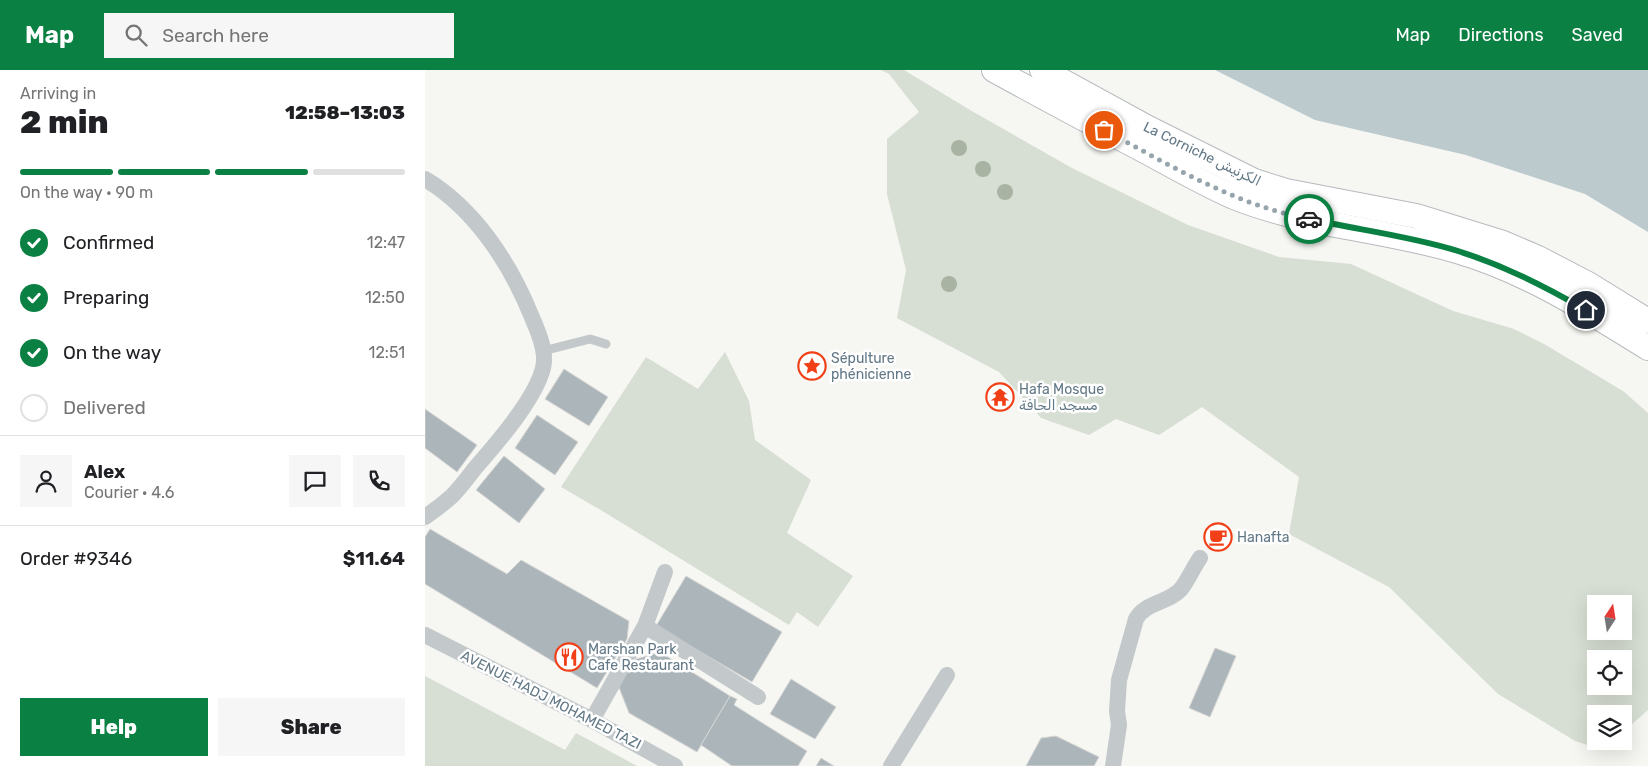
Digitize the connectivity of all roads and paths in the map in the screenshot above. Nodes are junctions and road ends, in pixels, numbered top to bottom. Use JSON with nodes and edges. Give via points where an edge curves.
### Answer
{"nodes":[{"id":1,"x":994,"y":70,"type":"edge"},
{"id":2,"x":1042,"y":70,"type":"edge"},
{"id":3,"x":425,"y":179,"type":"edge"},
{"id":4,"x":1648,"y":321,"type":"edge"},
{"id":5,"x":606,"y":344,"type":"dead end"},
{"id":6,"x":1648,"y":348,"type":"edge"},
{"id":7,"x":543,"y":352,"type":"junction"},
{"id":8,"x":425,"y":518,"type":"edge"},
{"id":9,"x":1200,"y":558,"type":"dead end"},
{"id":10,"x":665,"y":572,"type":"dead end"},
{"id":11,"x":645,"y":626,"type":"junction"},
{"id":12,"x":425,"y":635,"type":"edge"},
{"id":13,"x":947,"y":675,"type":"dead end"},
{"id":14,"x":758,"y":697,"type":"dead end"},
{"id":15,"x":592,"y":720,"type":"junction"},
{"id":16,"x":675,"y":766,"type":"edge"},
{"id":17,"x":891,"y":766,"type":"edge"},
{"id":18,"x":1113,"y":766,"type":"edge"}],
"edges":[{"from":1,"to":6,"type":"main road","name":"La Corniche الكرنيش","via":[[1234,196],[1294,216],[1411,238],[1484,260],[1531,279]]},
{"from":2,"to":4,"type":"main road","name":"La Corniche الكرنيش","via":[[1254,181],[1286,191],[1416,216],[1503,243],[1588,284]]},
{"from":3,"to":7,"type":"street","via":[[458,204],[499,253],[523,294]]},
{"from":5,"to":7,"type":"lane","via":[[590,339]]},
{"from":7,"to":8,"type":"street","via":[[544,362],[538,382],[505,434],[453,495]]},
{"from":9,"to":18,"type":"street","via":[[1182,588],[1142,611],[1136,619],[1119,680],[1119,725]]},
{"from":10,"to":11,"type":"street"},
{"from":11,"to":14,"type":"street"},
{"from":11,"to":15,"type":"street"},
{"from":12,"to":15,"type":"street","name":"AVENUE HADJ MOHAMED TAZI"},
{"from":13,"to":17,"type":"street"},
{"from":15,"to":16,"type":"street","name":"AVENUE HADJ MOHAMED TAZI"}]}
